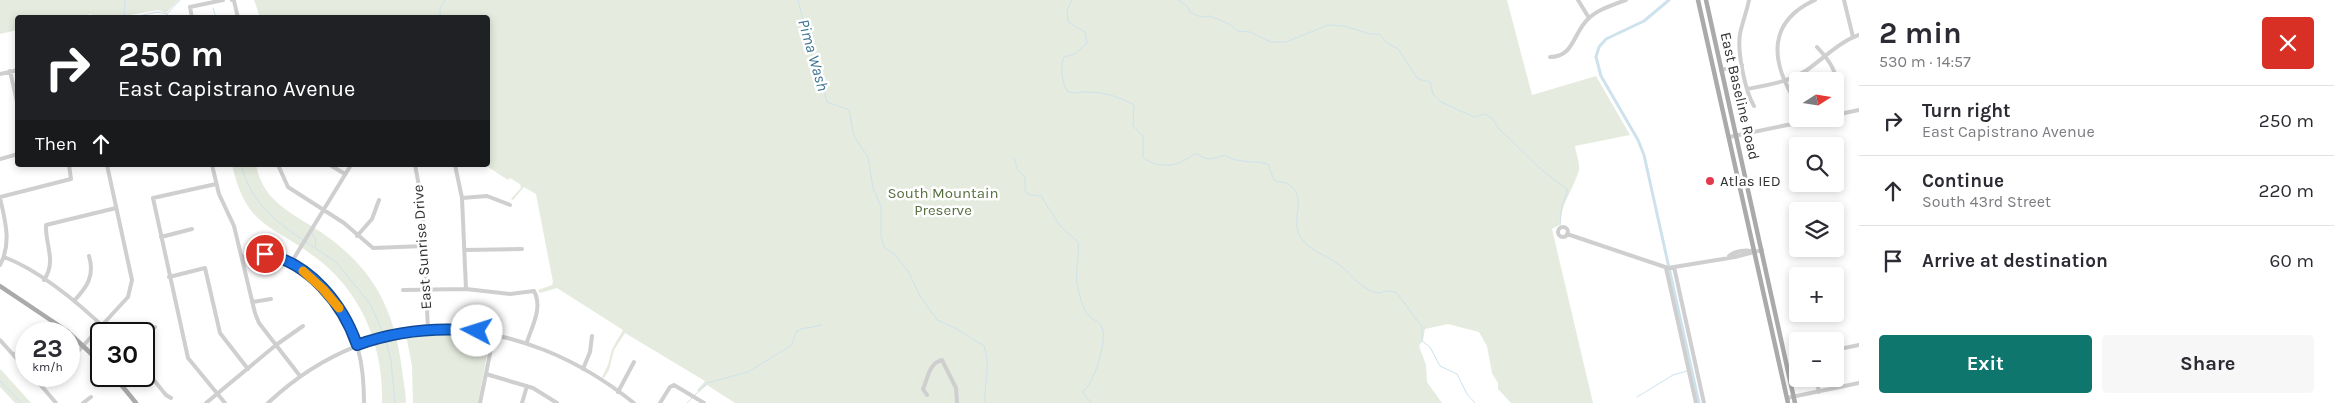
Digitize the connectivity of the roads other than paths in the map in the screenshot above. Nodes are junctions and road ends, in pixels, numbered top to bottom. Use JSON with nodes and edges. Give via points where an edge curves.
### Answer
{"nodes":[{"id":1,"x":223,"y":0,"type":"edge"},
{"id":2,"x":1578,"y":0,"type":"edge"},
{"id":3,"x":1626,"y":0,"type":"edge"},
{"id":4,"x":1698,"y":0,"type":"edge"},
{"id":5,"x":1706,"y":0,"type":"edge"},
{"id":6,"x":1749,"y":0,"type":"edge"},
{"id":7,"x":1816,"y":0,"type":"edge"},
{"id":8,"x":1844,"y":0,"type":"edge"},
{"id":9,"x":233,"y":1,"type":"edge"},
{"id":10,"x":191,"y":15,"type":"edge"},
{"id":11,"x":237,"y":15,"type":"edge"},
{"id":12,"x":1588,"y":18,"type":"junction"},
{"id":13,"x":1859,"y":36,"type":"edge"},
{"id":14,"x":1853,"y":37,"type":"junction"},
{"id":15,"x":1817,"y":47,"type":"dead end"},
{"id":16,"x":1825,"y":56,"type":"junction"},
{"id":17,"x":1550,"y":57,"type":"dead end"},
{"id":18,"x":1742,"y":65,"type":"junction"},
{"id":19,"x":1721,"y":70,"type":"junction"},
{"id":20,"x":15,"y":71,"type":"edge"},
{"id":21,"x":1714,"y":71,"type":"junction"},
{"id":22,"x":10,"y":72,"type":"junction"},
{"id":23,"x":1835,"y":72,"type":"edge"},
{"id":24,"x":0,"y":74,"type":"edge"},
{"id":25,"x":1784,"y":81,"type":"junction"},
{"id":26,"x":1747,"y":89,"type":"junction"},
{"id":27,"x":1789,"y":89,"type":"edge"},
{"id":28,"x":15,"y":93,"type":"edge"},
{"id":29,"x":1754,"y":106,"type":"dead end"},
{"id":30,"x":1859,"y":110,"type":"edge"},
{"id":31,"x":1844,"y":113,"type":"edge"},
{"id":32,"x":1789,"y":125,"type":"edge"},
{"id":33,"x":1735,"y":136,"type":"junction"},
{"id":34,"x":1729,"y":137,"type":"junction"},
{"id":35,"x":15,"y":155,"type":"edge"},
{"id":36,"x":0,"y":158,"type":"edge"},
{"id":37,"x":69,"y":167,"type":"edge"},
{"id":38,"x":107,"y":167,"type":"edge"},
{"id":39,"x":212,"y":167,"type":"edge"},
{"id":40,"x":279,"y":167,"type":"edge"},
{"id":41,"x":333,"y":167,"type":"edge"},
{"id":42,"x":350,"y":167,"type":"edge"},
{"id":43,"x":415,"y":167,"type":"edge"},
{"id":44,"x":455,"y":167,"type":"edge"},
{"id":45,"x":345,"y":174,"type":"junction"},
{"id":46,"x":216,"y":184,"type":"junction"},
{"id":47,"x":0,"y":197,"type":"edge"},
{"id":48,"x":462,"y":198,"type":"junction"},
{"id":49,"x":379,"y":200,"type":"dead end"},
{"id":50,"x":1752,"y":200,"type":"junction"},
{"id":51,"x":1743,"y":201,"type":"junction"},
{"id":52,"x":510,"y":205,"type":"dead end"},
{"id":53,"x":116,"y":208,"type":"junction"},
{"id":54,"x":324,"y":210,"type":"junction"},
{"id":55,"x":192,"y":229,"type":"dead end"},
{"id":56,"x":1567,"y":234,"type":"dead end"},
{"id":57,"x":357,"y":236,"type":"junction"},
{"id":58,"x":161,"y":237,"type":"junction"},
{"id":59,"x":424,"y":246,"type":"junction"},
{"id":60,"x":379,"y":248,"type":"junction"},
{"id":61,"x":522,"y":249,"type":"dead end"},
{"id":62,"x":464,"y":250,"type":"junction"},
{"id":63,"x":1763,"y":250,"type":"junction"},
{"id":64,"x":1754,"y":252,"type":"junction"},
{"id":65,"x":89,"y":256,"type":"dead end"},
{"id":66,"x":378,"y":256,"type":"dead end"},
{"id":67,"x":4,"y":257,"type":"junction"},
{"id":68,"x":242,"y":257,"type":"junction"},
{"id":69,"x":291,"y":262,"type":"junction"},
{"id":70,"x":0,"y":265,"type":"edge"},
{"id":71,"x":1670,"y":267,"type":"junction"},
{"id":72,"x":169,"y":278,"type":"junction"},
{"id":73,"x":44,"y":280,"type":"junction"},
{"id":74,"x":0,"y":286,"type":"edge"},
{"id":75,"x":426,"y":289,"type":"junction"},
{"id":76,"x":466,"y":289,"type":"junction"},
{"id":77,"x":403,"y":290,"type":"dead end"},
{"id":78,"x":271,"y":298,"type":"dead end"},
{"id":79,"x":74,"y":301,"type":"junction"},
{"id":80,"x":252,"y":302,"type":"junction"},
{"id":81,"x":1777,"y":319,"type":"junction"},
{"id":82,"x":1770,"y":320,"type":"junction"},
{"id":83,"x":98,"y":322,"type":"edge"},
{"id":84,"x":106,"y":322,"type":"edge"},
{"id":85,"x":303,"y":326,"type":"dead end"},
{"id":86,"x":428,"y":330,"type":"junction"},
{"id":87,"x":494,"y":334,"type":"junction"},
{"id":88,"x":592,"y":336,"type":"dead end"},
{"id":89,"x":0,"y":340,"type":"edge"},
{"id":90,"x":90,"y":340,"type":"edge"},
{"id":91,"x":527,"y":342,"type":"junction"},
{"id":92,"x":276,"y":345,"type":"junction"},
{"id":93,"x":357,"y":345,"type":"junction"},
{"id":94,"x":1859,"y":345,"type":"edge"},
{"id":95,"x":84,"y":346,"type":"junction"},
{"id":96,"x":1844,"y":348,"type":"edge"},
{"id":97,"x":80,"y":350,"type":"edge"},
{"id":98,"x":90,"y":352,"type":"edge"},
{"id":99,"x":14,"y":355,"type":"edge"},
{"id":100,"x":634,"y":362,"type":"dead end"},
{"id":101,"x":248,"y":369,"type":"junction"},
{"id":102,"x":583,"y":369,"type":"junction"},
{"id":103,"x":486,"y":374,"type":"junction"},
{"id":104,"x":300,"y":376,"type":"junction"},
{"id":105,"x":155,"y":382,"type":"edge"},
{"id":106,"x":1859,"y":383,"type":"edge"},
{"id":107,"x":527,"y":386,"type":"junction"},
{"id":108,"x":43,"y":387,"type":"edge"},
{"id":109,"x":123,"y":387,"type":"edge"},
{"id":110,"x":1818,"y":387,"type":"edge"},
{"id":111,"x":618,"y":392,"type":"junction"},
{"id":112,"x":1819,"y":392,"type":"junction"},
{"id":113,"x":217,"y":394,"type":"junction"},
{"id":114,"x":927,"y":395,"type":"dead end"},
{"id":115,"x":1794,"y":397,"type":"junction"},
{"id":116,"x":91,"y":398,"type":"dead end"},
{"id":117,"x":171,"y":398,"type":"dead end"},
{"id":118,"x":1788,"y":400,"type":"edge"},
{"id":119,"x":56,"y":403,"type":"edge"},
{"id":120,"x":83,"y":403,"type":"edge"},
{"id":121,"x":136,"y":403,"type":"edge"},
{"id":122,"x":206,"y":403,"type":"edge"},
{"id":123,"x":225,"y":403,"type":"edge"},
{"id":124,"x":268,"y":403,"type":"edge"},
{"id":125,"x":364,"y":403,"type":"edge"},
{"id":126,"x":480,"y":403,"type":"edge"},
{"id":127,"x":522,"y":403,"type":"edge"},
{"id":128,"x":557,"y":403,"type":"edge"},
{"id":129,"x":634,"y":403,"type":"edge"},
{"id":130,"x":660,"y":403,"type":"edge"},
{"id":131,"x":704,"y":403,"type":"edge"},
{"id":132,"x":957,"y":403,"type":"edge"},
{"id":133,"x":1696,"y":403,"type":"edge"},
{"id":134,"x":1704,"y":403,"type":"edge"},
{"id":135,"x":1795,"y":403,"type":"edge"}],
"edges":[{"from":1,"to":10,"type":"street","via":[[190,7]]},
{"from":2,"to":12,"type":"street"},
{"from":3,"to":12,"type":"street"},
{"from":4,"to":21,"type":"main road","name":"East Baseline Road"},
{"from":5,"to":19,"type":"main road","name":"East Baseline Road"},
{"from":6,"to":18,"type":"street","via":[[1740,35]]},
{"from":7,"to":25,"type":"street","via":[[1797,10],[1782,26],[1777,45]]},
{"from":8,"to":14,"type":"street"},
{"from":9,"to":11,"type":"street"},
{"from":12,"to":17,"type":"street","via":[[1569,51]]},
{"from":13,"to":14,"type":"street"},
{"from":14,"to":16,"type":"street"},
{"from":15,"to":16,"type":"street"},
{"from":16,"to":23,"type":"street"},
{"from":16,"to":25,"type":"street"},
{"from":18,"to":19,"type":"street"},
{"from":18,"to":26,"type":"street"},
{"from":19,"to":21,"type":"main road"},
{"from":19,"to":33,"type":"main road","name":"East Baseline Road"},
{"from":20,"to":22,"type":"street"},
{"from":21,"to":34,"type":"main road","name":"East Baseline Road"},
{"from":22,"to":24,"type":"street"},
{"from":22,"to":28,"type":"street"},
{"from":25,"to":26,"type":"street"},
{"from":25,"to":27,"type":"street"},
{"from":26,"to":29,"type":"street"},
{"from":30,"to":31,"type":"street"},
{"from":32,"to":33,"type":"street"},
{"from":33,"to":34,"type":"street"},
{"from":33,"to":50,"type":"main road","name":"East Baseline Road"},
{"from":34,"to":51,"type":"main road","name":"East Baseline Road"},
{"from":35,"to":36,"type":"street"},
{"from":37,"to":47,"type":"street","via":[[71,179]]},
{"from":38,"to":53,"type":"street"},
{"from":39,"to":46,"type":"street"},
{"from":40,"to":54,"type":"street","via":[[288,187]]},
{"from":41,"to":45,"type":"street"},
{"from":42,"to":45,"type":"street"},
{"from":43,"to":59,"type":"street","name":"East Sunrise Drive","via":[[422,202]]},
{"from":44,"to":48,"type":"street"},
{"from":45,"to":54,"type":"street"},
{"from":46,"to":58,"type":"street","via":[[153,198]]},
{"from":46,"to":68,"type":"street","via":[[234,226]]},
{"from":47,"to":67,"type":"street","via":[[7,230]]},
{"from":48,"to":52,"type":"street","via":[[487,196]]},
{"from":48,"to":62,"type":"street"},
{"from":49,"to":57,"type":"street","via":[[372,219]]},
{"from":50,"to":51,"type":"main road"},
{"from":50,"to":63,"type":"main road","name":"East Baseline Road"},
{"from":51,"to":64,"type":"main road","name":"East Baseline Road"},
{"from":53,"to":73,"type":"street","via":[[46,225],[52,260]]},
{"from":53,"to":84,"type":"street","via":[[134,290]]},
{"from":54,"to":57,"type":"street"},
{"from":54,"to":69,"type":"street"},
{"from":55,"to":58,"type":"street"},
{"from":56,"to":71,"type":"street"},
{"from":57,"to":60,"type":"street","via":[[373,248]]},
{"from":58,"to":72,"type":"street"},
{"from":59,"to":60,"type":"street"},
{"from":59,"to":75,"type":"street","name":"East Sunrise Drive"},
{"from":60,"to":66,"type":"street"},
{"from":61,"to":62,"type":"street"},
{"from":62,"to":76,"type":"street"},
{"from":63,"to":64,"type":"street"},
{"from":63,"to":81,"type":"main road","name":"East Baseline Road"},
{"from":64,"to":71,"type":"street"},
{"from":64,"to":82,"type":"main road","name":"East Baseline Road"},
{"from":65,"to":79,"type":"street","via":[[92,267],[90,281]]},
{"from":67,"to":70,"type":"street"},
{"from":67,"to":73,"type":"street"},
{"from":68,"to":69,"type":"street","via":[[265,254]]},
{"from":68,"to":80,"type":"street"},
{"from":69,"to":93,"type":"street","via":[[332,298]]},
{"from":71,"to":133,"type":"street"},
{"from":71,"to":134,"type":"street"},
{"from":72,"to":101,"type":"street","via":[[205,268],[220,333]]},
{"from":72,"to":113,"type":"street","via":[[188,358]]},
{"from":73,"to":79,"type":"street"},
{"from":74,"to":95,"type":"main road"},
{"from":75,"to":76,"type":"street"},
{"from":75,"to":77,"type":"street"},
{"from":75,"to":86,"type":"street","name":"East Sunrise Drive"},
{"from":76,"to":91,"type":"street","via":[[510,294],[534,291],[538,311]]},
{"from":78,"to":80,"type":"street"},
{"from":79,"to":83,"type":"street"},
{"from":80,"to":92,"type":"street","via":[[260,323]]},
{"from":81,"to":82,"type":"main road"},
{"from":81,"to":115,"type":"main road","name":"East Baseline Road"},
{"from":82,"to":118,"type":"main road","name":"East Baseline Road"},
{"from":85,"to":92,"type":"street"},
{"from":86,"to":87,"type":"street","via":[[455,329]]},
{"from":86,"to":93,"type":"street","via":[[390,335]]},
{"from":87,"to":91,"type":"street"},
{"from":87,"to":103,"type":"street"},
{"from":88,"to":102,"type":"street"},
{"from":89,"to":99,"type":"street"},
{"from":90,"to":95,"type":"street"},
{"from":91,"to":102,"type":"street"},
{"from":92,"to":101,"type":"street"},
{"from":92,"to":104,"type":"street"},
{"from":93,"to":104,"type":"street"},
{"from":93,"to":125,"type":"street","via":[[364,382]]},
{"from":94,"to":96,"type":"street"},
{"from":95,"to":97,"type":"street"},
{"from":95,"to":98,"type":"main road"},
{"from":100,"to":111,"type":"street"},
{"from":101,"to":113,"type":"street"},
{"from":102,"to":111,"type":"street"},
{"from":103,"to":107,"type":"street"},
{"from":103,"to":126,"type":"street"},
{"from":104,"to":124,"type":"street"},
{"from":105,"to":117,"type":"street"},
{"from":106,"to":112,"type":"street"},
{"from":107,"to":127,"type":"street"},
{"from":107,"to":128,"type":"street"},
{"from":108,"to":119,"type":"street"},
{"from":109,"to":121,"type":"main road"},
{"from":110,"to":112,"type":"street"},
{"from":111,"to":129,"type":"street"},
{"from":112,"to":115,"type":"street"},
{"from":113,"to":122,"type":"street"},
{"from":113,"to":123,"type":"street"},
{"from":114,"to":132,"type":"street","via":[[923,389],[931,367],[942,360],[956,388]]},
{"from":115,"to":118,"type":"street"},
{"from":115,"to":135,"type":"main road","name":"East Baseline Road"},
{"from":116,"to":120,"type":"street"},
{"from":130,"to":131,"type":"street","via":[[674,385]]}]}
